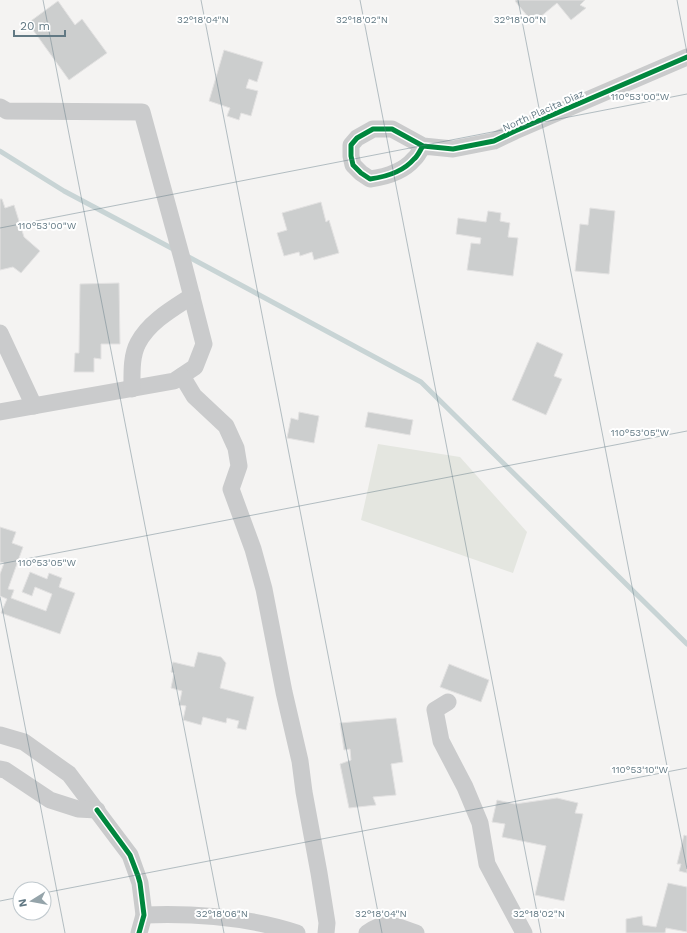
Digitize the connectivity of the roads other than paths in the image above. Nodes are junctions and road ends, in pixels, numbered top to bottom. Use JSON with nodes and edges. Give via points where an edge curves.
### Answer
{"nodes":[{"id":1,"x":685,"y":55,"type":"edge"},
{"id":2,"x":0,"y":107,"type":"edge"},
{"id":3,"x":423,"y":146,"type":"dead end"},
{"id":4,"x":192,"y":296,"type":"junction"},
{"id":5,"x":0,"y":333,"type":"edge"},
{"id":6,"x":182,"y":376,"type":"junction"},
{"id":7,"x":132,"y":389,"type":"junction"},
{"id":8,"x":34,"y":406,"type":"junction"},
{"id":9,"x":0,"y":412,"type":"edge"},
{"id":10,"x":448,"y":702,"type":"dead end"},
{"id":11,"x":0,"y":735,"type":"edge"},
{"id":12,"x":0,"y":769,"type":"edge"},
{"id":13,"x":97,"y":810,"type":"junction"},
{"id":14,"x":144,"y":915,"type":"junction"},
{"id":15,"x":139,"y":933,"type":"edge"},
{"id":16,"x":297,"y":933,"type":"edge"},
{"id":17,"x":326,"y":933,"type":"edge"},
{"id":18,"x":367,"y":933,"type":"edge"},
{"id":19,"x":416,"y":933,"type":"edge"},
{"id":20,"x":524,"y":933,"type":"edge"}],
"edges":[{"from":1,"to":3,"type":"street","name":"North Placita Diaz","via":[[494,141],[453,150]]},
{"from":2,"to":4,"type":"street","via":[[7,110],[142,112]]},
{"from":4,"to":6,"type":"street","via":[[204,344],[195,367]]},
{"from":4,"to":7,"type":"street","via":[[151,325],[138,343],[132,363]]},
{"from":5,"to":8,"type":"street"},
{"from":6,"to":7,"type":"street","via":[[174,381]]},
{"from":6,"to":17,"type":"street","via":[[194,396],[226,426],[236,448],[239,466],[231,489],[253,549],[264,589],[300,761],[327,923]]},
{"from":7,"to":8,"type":"street"},
{"from":8,"to":9,"type":"street"},
{"from":10,"to":20,"type":"street","via":[[435,710],[441,741],[480,823],[487,864]]},
{"from":11,"to":13,"type":"street","via":[[24,742],[69,774]]},
{"from":12,"to":13,"type":"street","via":[[50,800],[78,809]]},
{"from":13,"to":14,"type":"street","via":[[130,855],[140,883]]},
{"from":14,"to":15,"type":"street"},
{"from":14,"to":16,"type":"street","via":[[177,914],[237,919],[274,925]]},
{"from":18,"to":19,"type":"street","via":[[382,924],[390,924]]}]}
